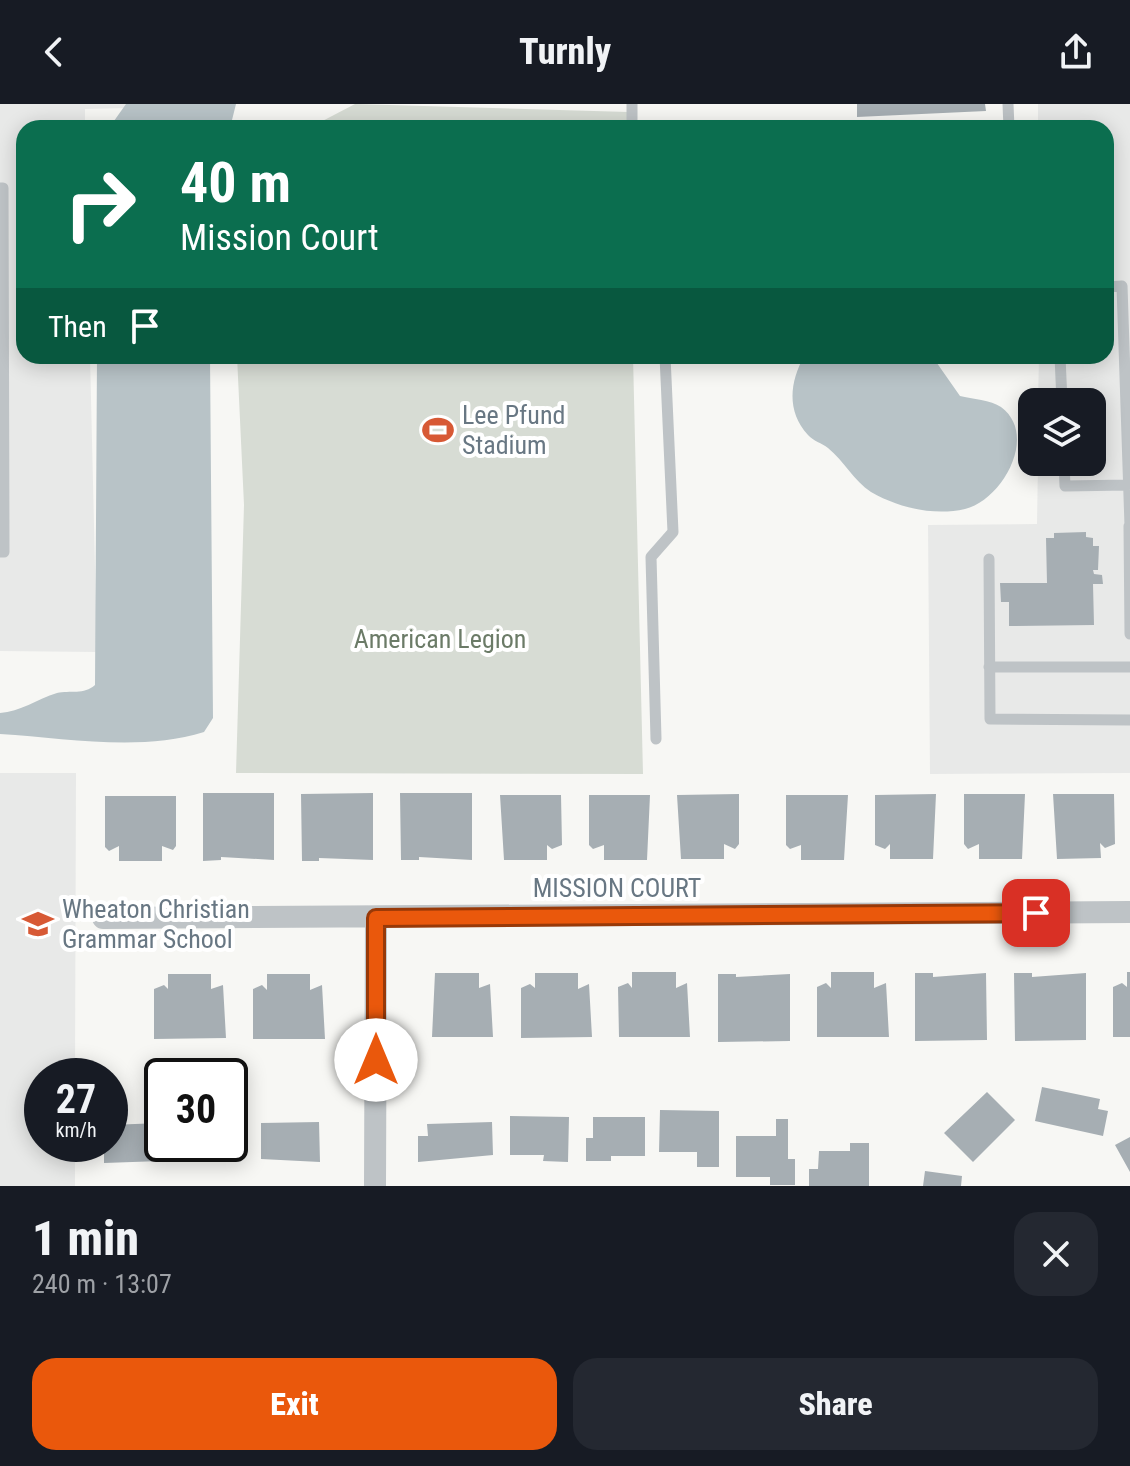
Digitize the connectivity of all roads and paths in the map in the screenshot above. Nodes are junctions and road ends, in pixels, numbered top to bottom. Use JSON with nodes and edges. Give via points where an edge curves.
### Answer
{"nodes":[{"id":1,"x":0,"y":188,"type":"edge"},
{"id":2,"x":1114,"y":286,"type":"edge"},
{"id":3,"x":665,"y":364,"type":"edge"},
{"id":4,"x":1060,"y":364,"type":"edge"},
{"id":5,"x":1061,"y":388,"type":"edge"},
{"id":6,"x":1065,"y":476,"type":"edge"},
{"id":7,"x":1127,"y":485,"type":"junction"},
{"id":8,"x":1129,"y":526,"type":"edge"},
{"id":9,"x":0,"y":552,"type":"edge"},
{"id":10,"x":989,"y":559,"type":"dead end"},
{"id":11,"x":1130,"y":634,"type":"edge"},
{"id":12,"x":989,"y":667,"type":"junction"},
{"id":13,"x":1130,"y":667,"type":"edge"},
{"id":14,"x":1130,"y":720,"type":"edge"},
{"id":15,"x":656,"y":739,"type":"dead end"},
{"id":16,"x":1130,"y":912,"type":"edge"},
{"id":17,"x":103,"y":918,"type":"dead end"},
{"id":18,"x":376,"y":918,"type":"junction"},
{"id":19,"x":375,"y":1186,"type":"edge"}],
"edges":[{"from":1,"to":9,"type":"lane"},
{"from":2,"to":7,"type":"lane","via":[[1122,286]]},
{"from":3,"to":15,"type":"lane","via":[[673,532],[651,557]]},
{"from":4,"to":5,"type":"lane"},
{"from":6,"to":7,"type":"lane","via":[[1065,486]]},
{"from":7,"to":8,"type":"lane"},
{"from":8,"to":11,"type":"lane"},
{"from":10,"to":12,"type":"lane"},
{"from":12,"to":13,"type":"lane"},
{"from":12,"to":14,"type":"lane","via":[[990,719]]},
{"from":16,"to":18,"type":"street","name":"MISSION COURT"},
{"from":17,"to":18,"type":"street","name":"MISSION COURT"},
{"from":18,"to":19,"type":"street"}]}
